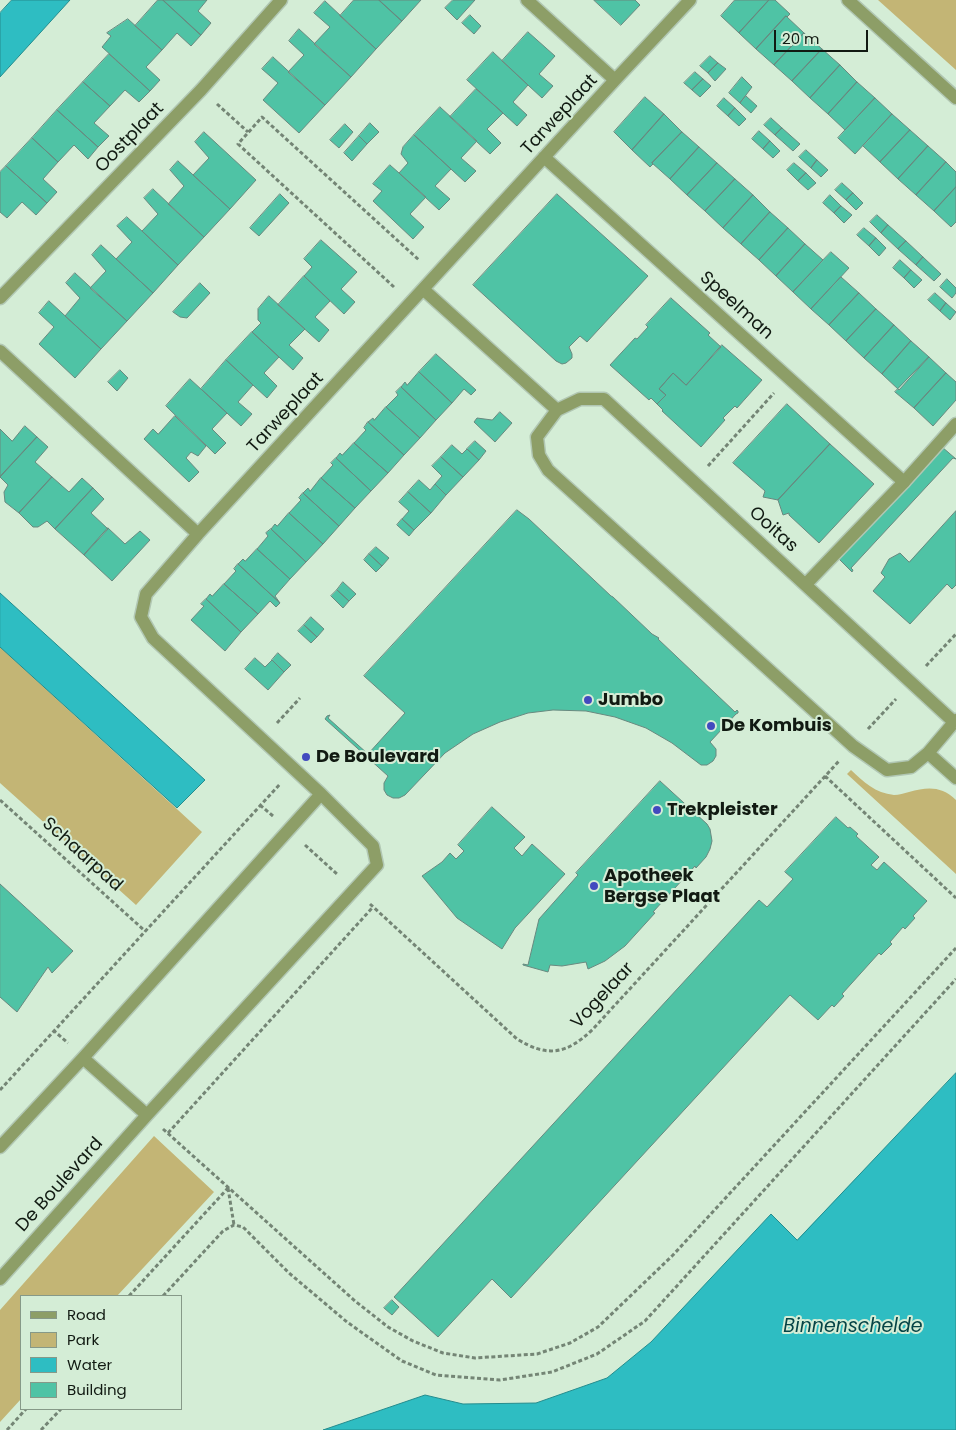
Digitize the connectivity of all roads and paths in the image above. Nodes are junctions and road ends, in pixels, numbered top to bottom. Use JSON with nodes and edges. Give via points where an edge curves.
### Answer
{"nodes":[{"id":1,"x":281,"y":0,"type":"edge"},
{"id":2,"x":527,"y":0,"type":"edge"},
{"id":3,"x":690,"y":0,"type":"edge"},
{"id":4,"x":848,"y":0,"type":"edge"},
{"id":5,"x":615,"y":80,"type":"junction"},
{"id":6,"x":201,"y":90,"type":"junction"},
{"id":7,"x":956,"y":98,"type":"edge"},
{"id":8,"x":248,"y":132,"type":"junction"},
{"id":9,"x":544,"y":157,"type":"junction"},
{"id":10,"x":436,"y":276,"type":"junction"},
{"id":11,"x":424,"y":290,"type":"junction"},
{"id":12,"x":0,"y":298,"type":"edge"},
{"id":13,"x":411,"y":303,"type":"junction"},
{"id":14,"x":0,"y":351,"type":"edge"},
{"id":15,"x":788,"y":378,"type":"junction"},
{"id":16,"x":557,"y":410,"type":"junction"},
{"id":17,"x":956,"y":424,"type":"edge"},
{"id":18,"x":694,"y":481,"type":"junction"},
{"id":19,"x":904,"y":482,"type":"junction"},
{"id":20,"x":198,"y":534,"type":"junction"},
{"id":21,"x":806,"y":584,"type":"junction"},
{"id":22,"x":956,"y":634,"type":"edge"},
{"id":23,"x":912,"y":682,"type":"junction"},
{"id":24,"x":300,"y":698,"type":"dead end"},
{"id":25,"x":955,"y":721,"type":"edge"},
{"id":26,"x":262,"y":740,"type":"junction"},
{"id":27,"x":853,"y":746,"type":"junction"},
{"id":28,"x":928,"y":753,"type":"junction"},
{"id":29,"x":294,"y":769,"type":"junction"},
{"id":30,"x":825,"y":776,"type":"junction"},
{"id":31,"x":956,"y":778,"type":"edge"},
{"id":32,"x":321,"y":794,"type":"junction"},
{"id":33,"x":0,"y":800,"type":"edge"},
{"id":34,"x":260,"y":805,"type":"junction"},
{"id":35,"x":288,"y":830,"type":"junction"},
{"id":36,"x":355,"y":890,"type":"junction"},
{"id":37,"x":956,"y":898,"type":"edge"},
{"id":38,"x":145,"y":931,"type":"junction"},
{"id":39,"x":956,"y":948,"type":"edge"},
{"id":40,"x":956,"y":979,"type":"edge"},
{"id":41,"x":83,"y":1058,"type":"junction"},
{"id":42,"x":0,"y":1090,"type":"edge"},
{"id":43,"x":147,"y":1115,"type":"junction"},
{"id":44,"x":168,"y":1133,"type":"junction"},
{"id":45,"x":0,"y":1147,"type":"edge"},
{"id":46,"x":228,"y":1188,"type":"junction"},
{"id":47,"x":234,"y":1225,"type":"junction"},
{"id":48,"x":0,"y":1279,"type":"edge"},
{"id":49,"x":130,"y":1295,"type":"edge"},
{"id":50,"x":164,"y":1295,"type":"edge"},
{"id":51,"x":25,"y":1410,"type":"edge"},
{"id":52,"x":60,"y":1410,"type":"edge"},
{"id":53,"x":7,"y":1430,"type":"edge"},
{"id":54,"x":41,"y":1430,"type":"edge"}],
"edges":[{"from":1,"to":6,"type":"street","name":"Oostplaat"},
{"from":2,"to":5,"type":"street"},
{"from":3,"to":5,"type":"street","name":"Tarweplaat"},
{"from":4,"to":7,"type":"street"},
{"from":5,"to":9,"type":"street","name":"Tarweplaat"},
{"from":6,"to":8,"type":"path"},
{"from":6,"to":12,"type":"street","name":"Oostplaat"},
{"from":8,"to":10,"type":"path","via":[[262,117]]},
{"from":8,"to":13,"type":"path","via":[[238,144]]},
{"from":9,"to":10,"type":"street","name":"Tarweplaat"},
{"from":9,"to":15,"type":"street","name":"Speelman"},
{"from":10,"to":11,"type":"street","name":"Tarweplaat"},
{"from":11,"to":13,"type":"street","name":"Tarweplaat"},
{"from":11,"to":16,"type":"street"},
{"from":13,"to":20,"type":"street","name":"Tarweplaat"},
{"from":14,"to":20,"type":"street"},
{"from":15,"to":18,"type":"path"},
{"from":15,"to":19,"type":"street","name":"Speelman"},
{"from":16,"to":18,"type":"street","name":"Ooitas","via":[[580,399],[604,399]]},
{"from":16,"to":27,"type":"street","name":"Ooitas","via":[[537,437],[539,455],[548,470]]},
{"from":17,"to":19,"type":"street"},
{"from":18,"to":21,"type":"street","name":"Ooitas"},
{"from":19,"to":21,"type":"street"},
{"from":20,"to":26,"type":"street","name":"Tarweplaat","via":[[146,594],[141,617],[153,638]]},
{"from":21,"to":23,"type":"street","name":"Ooitas"},
{"from":22,"to":23,"type":"path","name":"Vogelaar"},
{"from":23,"to":25,"type":"street","name":"Ooitas"},
{"from":23,"to":27,"type":"path","name":"Vogelaar"},
{"from":24,"to":26,"type":"path"},
{"from":25,"to":28,"type":"street","name":"Ooitas"},
{"from":26,"to":29,"type":"street","name":"Tarweplaat"},
{"from":27,"to":28,"type":"street","name":"Ooitas","via":[[886,770],[911,767]]},
{"from":27,"to":30,"type":"path","name":"Vogelaar"},
{"from":28,"to":31,"type":"street"},
{"from":29,"to":32,"type":"street","name":"De Boulevard"},
{"from":29,"to":34,"type":"path"},
{"from":30,"to":37,"type":"path"},
{"from":30,"to":44,"type":"path","name":"Vogelaar","via":[[593,1029],[573,1046],[542,1051],[517,1039],[373,907]]},
{"from":32,"to":35,"type":"street"},
{"from":32,"to":36,"type":"street","name":"De Boulevard","via":[[373,846],[377,865]]},
{"from":33,"to":38,"type":"path","name":"Schaarpad"},
{"from":34,"to":35,"type":"path"},
{"from":34,"to":38,"type":"path"},
{"from":35,"to":36,"type":"path"},
{"from":35,"to":41,"type":"street"},
{"from":36,"to":43,"type":"street","name":"De Boulevard"},
{"from":38,"to":42,"type":"path"},
{"from":39,"to":46,"type":"path","via":[[673,1255],[598,1327],[570,1343],[537,1354],[475,1358],[443,1353],[413,1342],[355,1301]]},
{"from":40,"to":47,"type":"path","via":[[645,1320],[597,1354],[552,1372],[500,1380],[436,1375],[402,1361],[347,1322],[289,1273],[243,1226]]},
{"from":41,"to":43,"type":"street"},
{"from":41,"to":45,"type":"street"},
{"from":43,"to":44,"type":"path"},
{"from":43,"to":48,"type":"street","name":"De Boulevard"},
{"from":44,"to":46,"type":"path"},
{"from":46,"to":47,"type":"path"},
{"from":46,"to":49,"type":"path"},
{"from":47,"to":50,"type":"path","via":[[223,1231]]},
{"from":51,"to":53,"type":"path"},
{"from":52,"to":54,"type":"path"}]}
